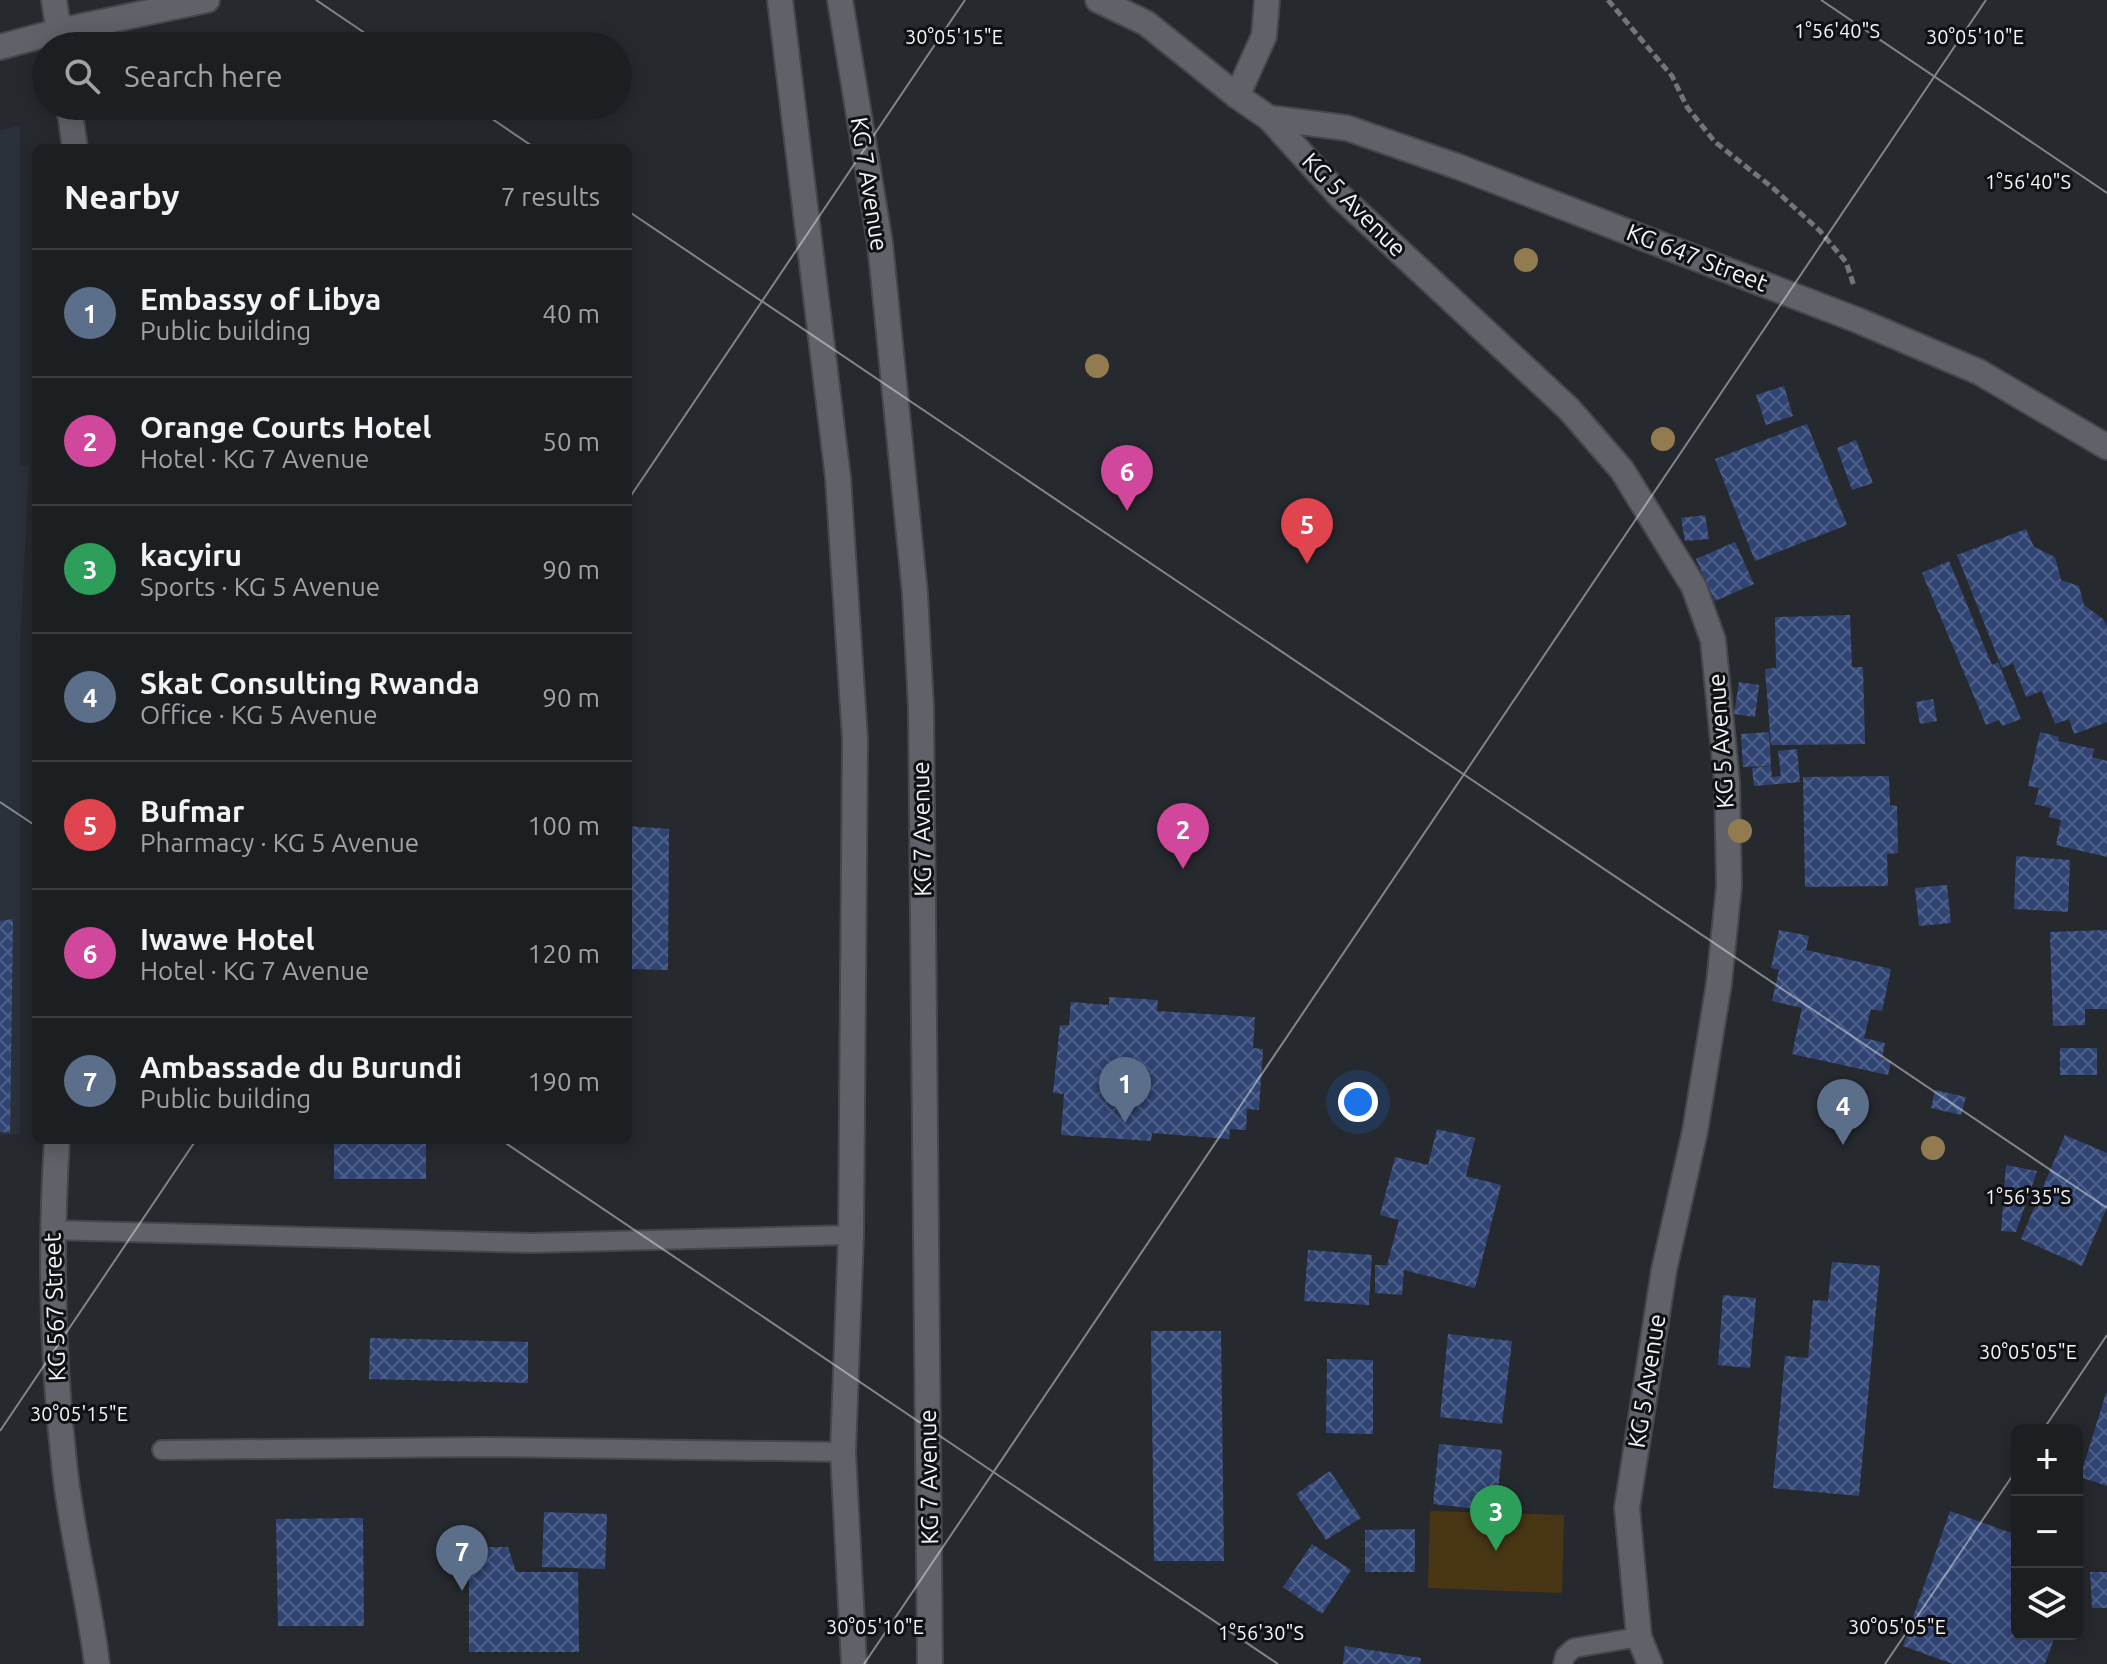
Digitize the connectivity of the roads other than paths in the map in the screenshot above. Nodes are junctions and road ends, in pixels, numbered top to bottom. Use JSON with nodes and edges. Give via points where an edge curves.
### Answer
{"nodes":[{"id":1,"x":54,"y":0,"type":"edge"},
{"id":2,"x":207,"y":0,"type":"edge"},
{"id":3,"x":780,"y":0,"type":"edge"},
{"id":4,"x":840,"y":0,"type":"edge"},
{"id":5,"x":1098,"y":0,"type":"edge"},
{"id":6,"x":1267,"y":0,"type":"edge"},
{"id":7,"x":59,"y":32,"type":"edge"},
{"id":8,"x":86,"y":32,"type":"edge"},
{"id":9,"x":32,"y":43,"type":"edge"},
{"id":10,"x":0,"y":47,"type":"edge"},
{"id":11,"x":1237,"y":96,"type":"junction"},
{"id":12,"x":1269,"y":118,"type":"junction"},
{"id":13,"x":71,"y":120,"type":"edge"},
{"id":14,"x":74,"y":144,"type":"edge"},
{"id":15,"x":2107,"y":447,"type":"edge"},
{"id":16,"x":57,"y":1144,"type":"edge"},
{"id":17,"x":51,"y":1230,"type":"junction"},
{"id":18,"x":851,"y":1235,"type":"junction"},
{"id":19,"x":162,"y":1450,"type":"dead end"},
{"id":20,"x":843,"y":1452,"type":"junction"},
{"id":21,"x":1639,"y":1637,"type":"junction"},
{"id":22,"x":97,"y":1664,"type":"edge"},
{"id":23,"x":854,"y":1664,"type":"edge"},
{"id":24,"x":930,"y":1664,"type":"edge"},
{"id":25,"x":1563,"y":1664,"type":"edge"},
{"id":26,"x":1650,"y":1664,"type":"edge"}],
"edges":[{"from":1,"to":7,"type":"street"},
{"from":2,"to":8,"type":"street"},
{"from":3,"to":18,"type":"street","via":[[838,478],[855,739]]},
{"from":4,"to":24,"type":"street","name":"KG 7 Avenue","via":[[880,243],[921,707]]},
{"from":5,"to":11,"type":"street","name":"KG 5 Avenue","via":[[1146,23]]},
{"from":6,"to":11,"type":"street","via":[[1264,36]]},
{"from":9,"to":10,"type":"street"},
{"from":11,"to":12,"type":"street","name":"KG 5 Avenue"},
{"from":12,"to":15,"type":"street","name":"KG 647 Street","via":[[1347,128],[1857,320],[1979,372]]},
{"from":12,"to":21,"type":"street","name":"KG 5 Avenue","via":[[1341,197],[1569,409],[1622,470],[1694,587],[1713,640],[1727,782],[1729,886],[1695,1131],[1664,1270],[1627,1508]]},
{"from":13,"to":14,"type":"street"},
{"from":16,"to":17,"type":"street","name":"KG 567 Street"},
{"from":17,"to":18,"type":"lane","via":[[531,1243]]},
{"from":17,"to":22,"type":"street","name":"KG 567 Street","via":[[65,1472]]},
{"from":18,"to":20,"type":"street"},
{"from":19,"to":20,"type":"lane"},
{"from":20,"to":23,"type":"street"},
{"from":21,"to":25,"type":"lane","via":[[1574,1648]]},
{"from":21,"to":26,"type":"street","name":"KG 5 Avenue"}]}
